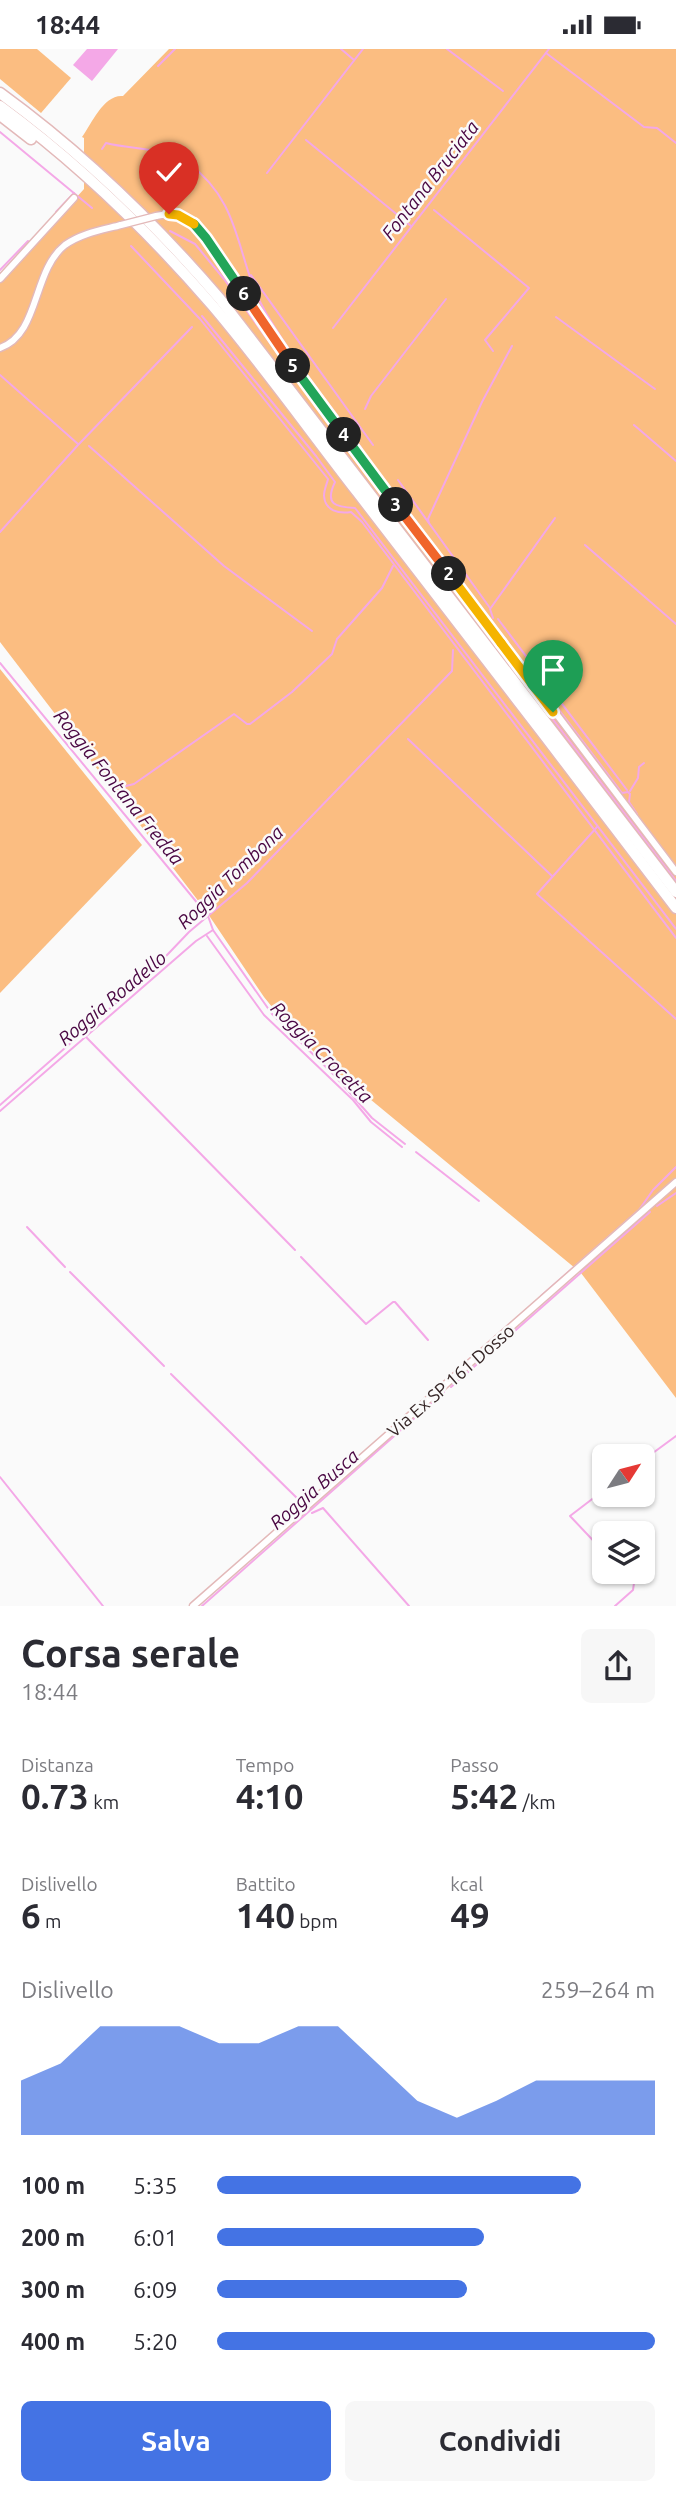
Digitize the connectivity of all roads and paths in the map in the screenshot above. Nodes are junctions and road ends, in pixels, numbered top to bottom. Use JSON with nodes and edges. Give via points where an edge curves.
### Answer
{"nodes":[{"id":1,"x":0,"y":87,"type":"edge"},
{"id":2,"x":0,"y":93,"type":"edge"},
{"id":3,"x":0,"y":106,"type":"edge"},
{"id":4,"x":0,"y":115,"type":"edge"},
{"id":5,"x":70,"y":148,"type":"junction"},
{"id":6,"x":74,"y":198,"type":"dead end"},
{"id":7,"x":0,"y":279,"type":"edge"},
{"id":8,"x":0,"y":348,"type":"edge"},
{"id":9,"x":293,"y":407,"type":"junction"},
{"id":10,"x":676,"y":872,"type":"edge"},
{"id":11,"x":676,"y":892,"type":"edge"},
{"id":12,"x":676,"y":908,"type":"edge"},
{"id":13,"x":676,"y":1182,"type":"edge"},
{"id":14,"x":193,"y":1606,"type":"edge"}],
"edges":[{"from":1,"to":5,"type":"highway"},
{"from":2,"to":5,"type":"highway"},
{"from":3,"to":9,"type":"highway","via":[[64,156],[130,217],[213,307]]},
{"from":4,"to":9,"type":"highway","via":[[143,237]]},
{"from":5,"to":11,"type":"highway","via":[[141,214],[220,299]]},
{"from":6,"to":7,"type":"street"},
{"from":8,"to":10,"type":"street","bridge":true,"via":[[23,329],[58,252],[80,236],[156,216],[178,215],[192,223],[293,366]]},
{"from":9,"to":12,"type":"highway"},
{"from":13,"to":14,"type":"street","name":"Via Ex SP 161 Dosso"}]}
